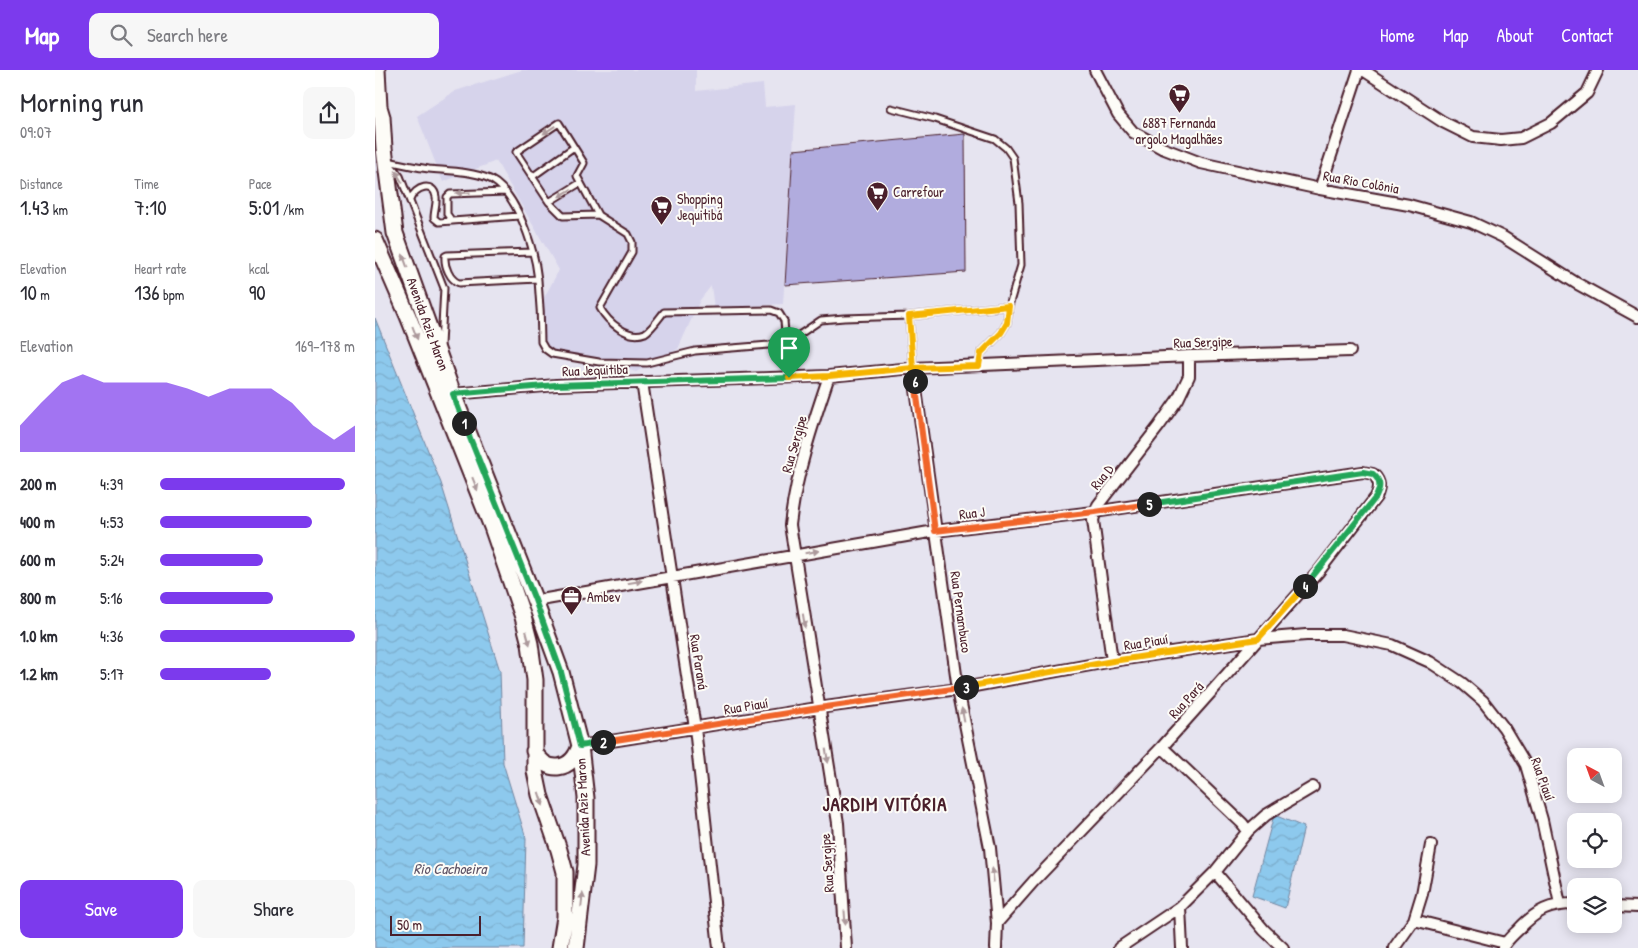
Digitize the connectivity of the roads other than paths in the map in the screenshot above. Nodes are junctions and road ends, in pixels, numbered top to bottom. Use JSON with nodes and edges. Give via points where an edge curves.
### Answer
{"nodes":[{"id":1,"x":377,"y":70,"type":"edge"},
{"id":2,"x":1095,"y":70,"type":"edge"},
{"id":3,"x":1359,"y":70,"type":"edge"},
{"id":4,"x":1363,"y":70,"type":"edge"},
{"id":5,"x":1598,"y":70,"type":"edge"},
{"id":6,"x":891,"y":108,"type":"dead end"},
{"id":7,"x":377,"y":111,"type":"edge"},
{"id":8,"x":574,"y":147,"type":"junction"},
{"id":9,"x":387,"y":161,"type":"junction"},
{"id":10,"x":533,"y":177,"type":"junction"},
{"id":11,"x":581,"y":184,"type":"junction"},
{"id":12,"x":1320,"y":190,"type":"junction"},
{"id":13,"x":507,"y":192,"type":"junction"},
{"id":14,"x":409,"y":200,"type":"junction"},
{"id":15,"x":549,"y":202,"type":"junction"},
{"id":16,"x":598,"y":215,"type":"junction"},
{"id":17,"x":520,"y":216,"type":"junction"},
{"id":18,"x":453,"y":221,"type":"junction"},
{"id":19,"x":375,"y":240,"type":"edge"},
{"id":20,"x":533,"y":252,"type":"junction"},
{"id":21,"x":538,"y":279,"type":"junction"},
{"id":22,"x":1009,"y":306,"type":"junction"},
{"id":23,"x":909,"y":316,"type":"junction"},
{"id":24,"x":1638,"y":317,"type":"edge"},
{"id":25,"x":1350,"y":351,"type":"dead end"},
{"id":26,"x":1189,"y":356,"type":"junction"},
{"id":27,"x":440,"y":357,"type":"junction"},
{"id":28,"x":979,"y":366,"type":"junction"},
{"id":29,"x":913,"y":368,"type":"junction"},
{"id":30,"x":829,"y":376,"type":"junction"},
{"id":31,"x":789,"y":378,"type":"junction"},
{"id":32,"x":642,"y":382,"type":"junction"},
{"id":33,"x":453,"y":394,"type":"junction"},
{"id":34,"x":1380,"y":483,"type":"joint"},
{"id":35,"x":1095,"y":512,"type":"junction"},
{"id":36,"x":935,"y":531,"type":"junction"},
{"id":37,"x":794,"y":555,"type":"junction"},
{"id":38,"x":671,"y":576,"type":"junction"},
{"id":39,"x":535,"y":600,"type":"junction"},
{"id":40,"x":1258,"y":639,"type":"junction"},
{"id":41,"x":1113,"y":661,"type":"junction"},
{"id":42,"x":958,"y":689,"type":"junction"},
{"id":43,"x":819,"y":708,"type":"junction"},
{"id":44,"x":695,"y":728,"type":"junction"},
{"id":45,"x":580,"y":746,"type":"junction"},
{"id":46,"x":1162,"y":747,"type":"junction"},
{"id":47,"x":534,"y":751,"type":"junction"},
{"id":48,"x":1313,"y":787,"type":"dead end"},
{"id":49,"x":1249,"y":831,"type":"junction"},
{"id":50,"x":1431,"y":845,"type":"dead end"},
{"id":51,"x":1215,"y":872,"type":"junction"},
{"id":52,"x":1560,"y":904,"type":"junction"},
{"id":53,"x":1567,"y":904,"type":"edge"},
{"id":54,"x":1622,"y":906,"type":"edge"},
{"id":55,"x":1180,"y":907,"type":"junction"},
{"id":56,"x":1638,"y":907,"type":"edge"},
{"id":57,"x":1415,"y":920,"type":"junction"},
{"id":58,"x":997,"y":923,"type":"junction"},
{"id":59,"x":1504,"y":946,"type":"edge"},
{"id":60,"x":560,"y":948,"type":"edge"},
{"id":61,"x":576,"y":948,"type":"edge"},
{"id":62,"x":719,"y":948,"type":"edge"},
{"id":63,"x":847,"y":948,"type":"edge"},
{"id":64,"x":996,"y":948,"type":"edge"},
{"id":65,"x":1119,"y":948,"type":"edge"},
{"id":66,"x":1182,"y":948,"type":"edge"},
{"id":67,"x":1283,"y":948,"type":"edge"},
{"id":68,"x":1394,"y":948,"type":"edge"}],
"edges":[{"from":1,"to":7,"type":"main road","name":"Avenida Aziz Maron"},
{"from":2,"to":12,"type":"street","name":"Rua Rio Colônia","via":[[1118,114],[1133,132],[1162,148],[1201,163]]},
{"from":3,"to":12,"type":"street"},
{"from":4,"to":5,"type":"street","via":[[1443,122],[1473,137],[1501,140],[1521,138],[1551,123],[1587,93]]},
{"from":6,"to":22,"type":"lane","via":[[995,139],[1007,148],[1013,158],[1019,203],[1021,265]]},
{"from":7,"to":9,"type":"main road","name":"Avenida Aziz Maron","via":[[382,117]]},
{"from":8,"to":10,"type":"lane"},
{"from":8,"to":10,"type":"lane","one_way":true,"via":[[559,123],[516,152]]},
{"from":8,"to":11,"type":"lane","via":[[584,163],[577,176]]},
{"from":9,"to":13,"type":"lane","via":[[472,174],[491,180]]},
{"from":14,"to":9,"type":"lane","one_way":true,"via":[[400,176]]},
{"from":27,"to":9,"type":"main road","name":"Avenida Aziz Maron","one_way":true,"via":[[395,233]]},
{"from":10,"to":15,"type":"lane"},
{"from":11,"to":15,"type":"lane","one_way":true},
{"from":11,"to":16,"type":"lane"},
{"from":12,"to":24,"type":"street","name":"Rua Rio Colônia","via":[[1409,205],[1471,222],[1503,237],[1575,283]]},
{"from":13,"to":17,"type":"lane"},
{"from":13,"to":18,"type":"lane","one_way":true,"via":[[450,194],[447,197],[447,214]]},
{"from":14,"to":18,"type":"lane","via":[[418,188],[426,187],[436,196],[434,218],[439,222]]},
{"from":14,"to":27,"type":"lane","via":[[444,288]]},
{"from":15,"to":16,"type":"lane","via":[[563,216]]},
{"from":16,"to":31,"type":"lane","bridge":true,"via":[[628,234],[632,242],[632,252],[600,308],[614,326],[636,334],[646,332],[664,312],[771,310],[784,320]]},
{"from":17,"to":18,"type":"lane"},
{"from":17,"to":20,"type":"lane"},
{"from":19,"to":47,"type":"main road","name":"Avenida Aziz Maron","one_way":true,"via":[[492,527],[523,617],[535,680]]},
{"from":20,"to":21,"type":"lane"},
{"from":20,"to":21,"type":"lane","via":[[447,255],[444,260],[451,277],[459,283]]},
{"from":21,"to":23,"type":"lane","via":[[541,342],[545,349],[553,354],[599,362],[647,363],[695,351],[781,344],[794,340],[821,320]]},
{"from":22,"to":23,"type":"lane"},
{"from":22,"to":28,"type":"lane","via":[[1007,323],[981,353]]},
{"from":23,"to":29,"type":"lane"},
{"from":25,"to":26,"type":"street","name":"Rua Sergipe"},
{"from":26,"to":28,"type":"street","name":"Rua Sergipe"},
{"from":26,"to":35,"type":"street","name":"Rua D","via":[[1189,376],[1178,399],[1097,505]]},
{"from":27,"to":33,"type":"main road","name":"Avenida Aziz Maron"},
{"from":28,"to":29,"type":"street","name":"Rua Sergipe"},
{"from":29,"to":30,"type":"street","name":"Rua Sergipe"},
{"from":29,"to":36,"type":"street","name":"Rua Pernambuco"},
{"from":30,"to":31,"type":"street","name":"Rua Jequitiba"},
{"from":30,"to":37,"type":"street","name":"Rua Sergipe","via":[[808,440],[794,498],[790,526]]},
{"from":31,"to":32,"type":"street","name":"Rua Jequitiba"},
{"from":32,"to":33,"type":"street","name":"Rua Jequitiba"},
{"from":32,"to":38,"type":"street","name":"Rua Paraná"},
{"from":33,"to":39,"type":"main road","name":"Avenida Aziz Maron"},
{"from":34,"to":35,"type":"street","name":"Rua J","via":[[1373,474],[1363,472]]},
{"from":34,"to":40,"type":"street","name":"Rua Pará","via":[[1376,497],[1319,571]]},
{"from":35,"to":36,"type":"street","name":"Rua J"},
{"from":35,"to":41,"type":"street","name":"Rua D","via":[[1093,520]]},
{"from":37,"to":36,"type":"street","name":"Rua J","one_way":true},
{"from":36,"to":42,"type":"street","name":"Rua Pernambuco"},
{"from":37,"to":38,"type":"street","name":"Rua J"},
{"from":37,"to":43,"type":"street","name":"Rua Sergipe","one_way":true},
{"from":39,"to":38,"type":"street","name":"Rua J","one_way":true},
{"from":38,"to":44,"type":"street","name":"Rua Paraná"},
{"from":39,"to":45,"type":"main road","name":"Avenida Aziz Maron","via":[[561,672]]},
{"from":40,"to":41,"type":"street","name":"Rua Piauí"},
{"from":40,"to":46,"type":"street","name":"Rua Pará"},
{"from":40,"to":52,"type":"street","name":"Rua Piauí","via":[[1343,635],[1392,645],[1430,662],[1463,683],[1483,701],[1504,728],[1526,765]]},
{"from":41,"to":42,"type":"street","name":"Rua Piauí"},
{"from":42,"to":43,"type":"street","name":"Rua Piauí"},
{"from":58,"to":42,"type":"street","name":"Rua Pernambuco","one_way":true,"via":[[990,848]]},
{"from":43,"to":44,"type":"street","name":"Rua Piauí"},
{"from":43,"to":63,"type":"street","name":"Rua Sergipe","one_way":true,"via":[[838,823]]},
{"from":44,"to":45,"type":"street","name":"Rua Piauí"},
{"from":44,"to":62,"type":"street","name":"Rua Paraná"},
{"from":45,"to":47,"type":"main road","via":[[571,762],[564,766],[546,765]]},
{"from":61,"to":45,"type":"main road","name":"Avenida Aziz Maron","one_way":true,"via":[[586,865]]},
{"from":46,"to":49,"type":"street"},
{"from":46,"to":58,"type":"street","name":"Rua Pará"},
{"from":47,"to":60,"type":"main road","name":"Avenida Aziz Maron","one_way":true,"via":[[540,795],[565,872],[565,917]]},
{"from":48,"to":49,"type":"street","via":[[1266,815]]},
{"from":49,"to":51,"type":"street"},
{"from":50,"to":57,"type":"street"},
{"from":51,"to":55,"type":"street"},
{"from":51,"to":67,"type":"street"},
{"from":52,"to":53,"type":"street"},
{"from":52,"to":59,"type":"street","via":[[1532,915]]},
{"from":54,"to":56,"type":"street"},
{"from":55,"to":65,"type":"street"},
{"from":55,"to":66,"type":"street"},
{"from":57,"to":59,"type":"street"},
{"from":57,"to":68,"type":"street"},
{"from":58,"to":64,"type":"street","name":"Rua Pernambuco"}]}
